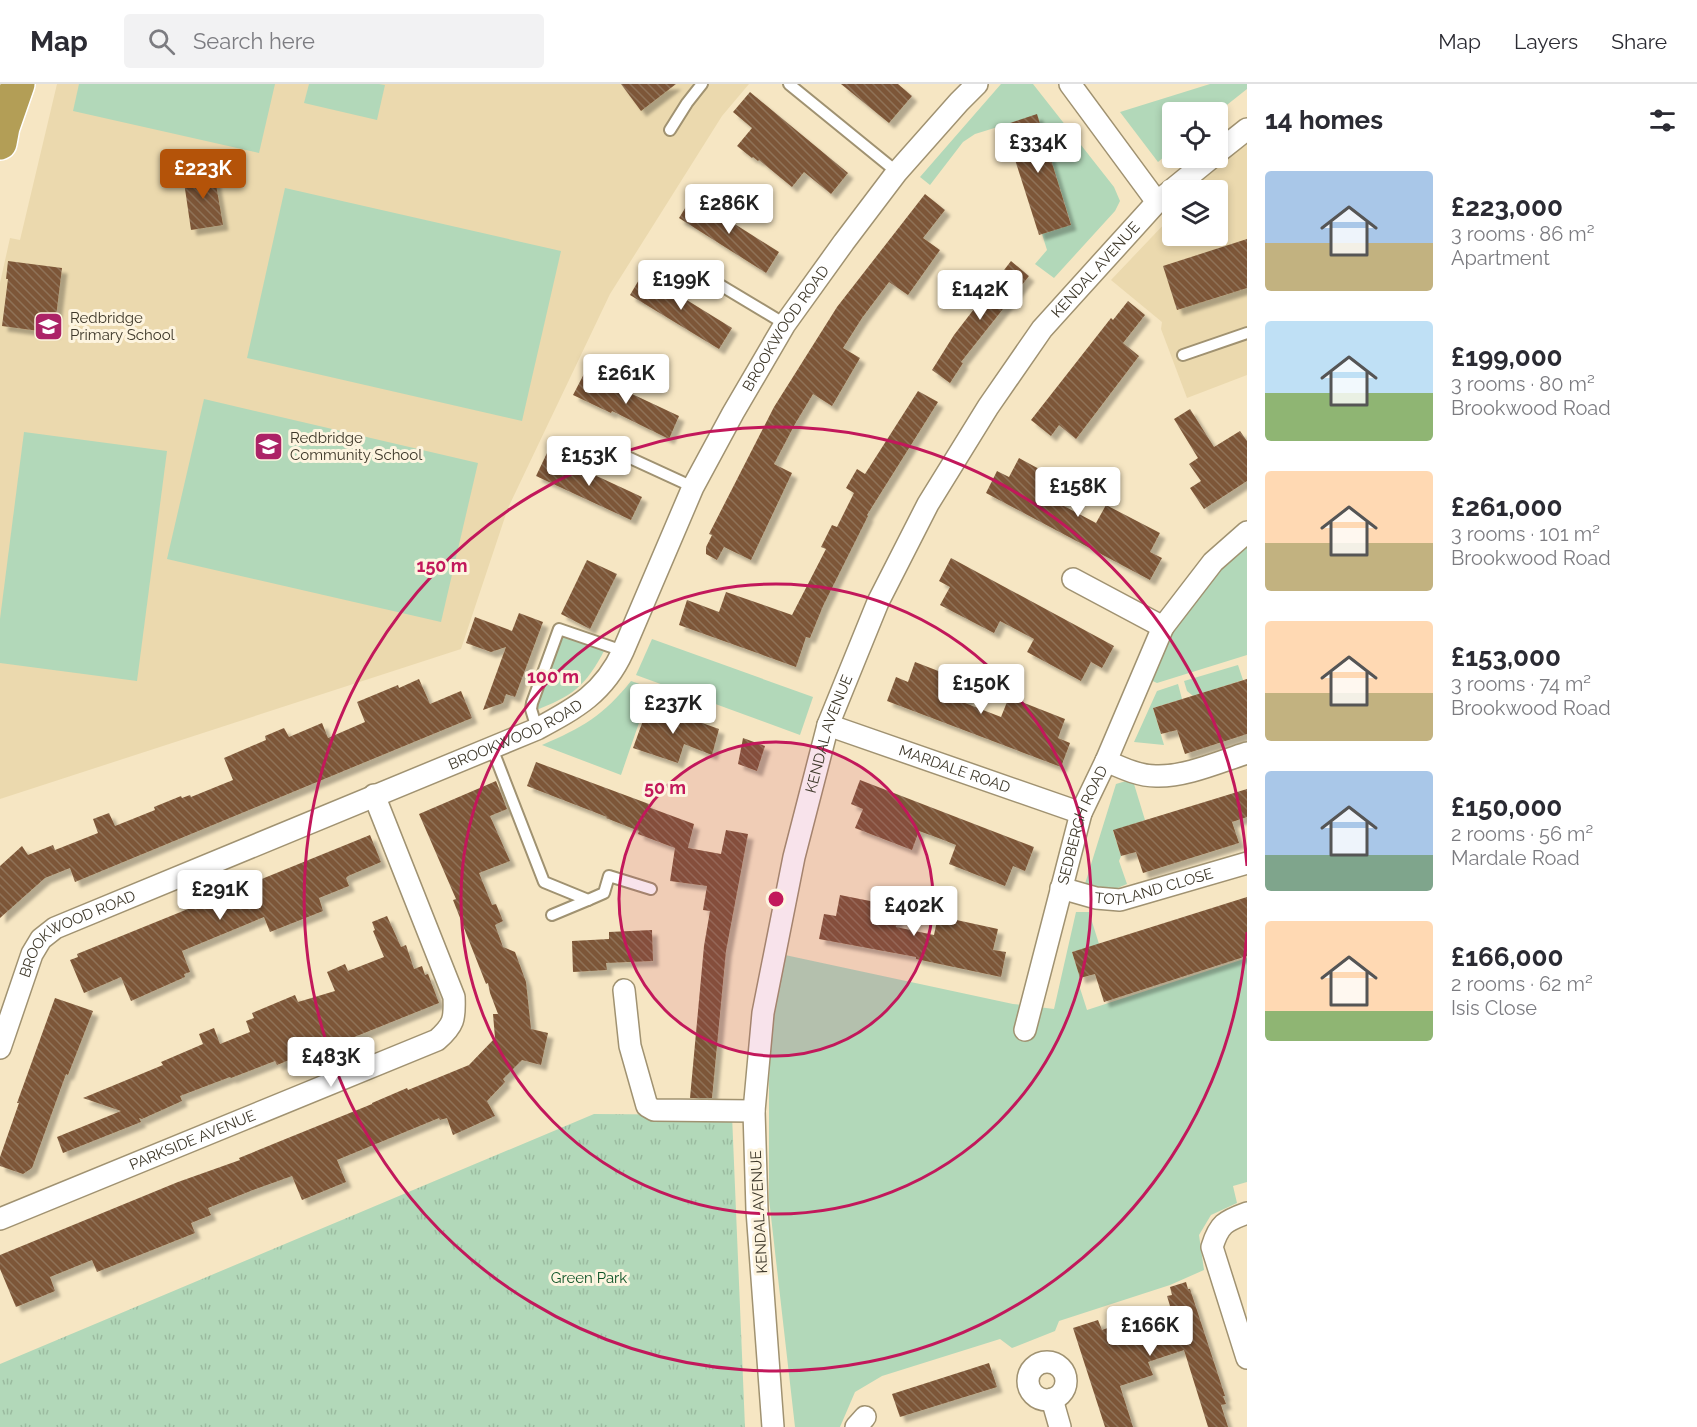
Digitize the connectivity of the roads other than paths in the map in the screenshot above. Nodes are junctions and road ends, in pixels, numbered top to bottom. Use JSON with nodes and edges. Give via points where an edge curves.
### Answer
{"nodes":[{"id":1,"x":18,"y":84,"type":"edge"},
{"id":2,"x":702,"y":84,"type":"edge"},
{"id":3,"x":789,"y":84,"type":"edge"},
{"id":4,"x":977,"y":84,"type":"edge"},
{"id":5,"x":1070,"y":84,"type":"edge"},
{"id":6,"x":1247,"y":129,"type":"edge"},
{"id":7,"x":670,"y":130,"type":"dead end"},
{"id":8,"x":2,"y":135,"type":"edge"},
{"id":9,"x":1228,"y":144,"type":"edge"},
{"id":10,"x":1199,"y":168,"type":"edge"},
{"id":11,"x":897,"y":172,"type":"junction"},
{"id":12,"x":1157,"y":202,"type":"junction"},
{"id":13,"x":705,"y":276,"type":"dead end"},
{"id":14,"x":785,"y":324,"type":"junction"},
{"id":15,"x":1247,"y":333,"type":"edge"},
{"id":16,"x":1183,"y":355,"type":"dead end"},
{"id":17,"x":606,"y":447,"type":"dead end"},
{"id":18,"x":693,"y":487,"type":"junction"},
{"id":19,"x":1247,"y":532,"type":"edge"},
{"id":20,"x":1073,"y":579,"type":"dead end"},
{"id":21,"x":1163,"y":627,"type":"junction"},
{"id":22,"x":623,"y":651,"type":"junction"},
{"id":23,"x":828,"y":725,"type":"junction"},
{"id":24,"x":537,"y":729,"type":"junction"},
{"id":25,"x":492,"y":747,"type":"junction"},
{"id":26,"x":1247,"y":753,"type":"edge"},
{"id":27,"x":1106,"y":761,"type":"junction"},
{"id":28,"x":374,"y":795,"type":"junction"},
{"id":29,"x":1081,"y":813,"type":"junction"},
{"id":30,"x":1247,"y":863,"type":"edge"},
{"id":31,"x":1061,"y":888,"type":"junction"},
{"id":32,"x":651,"y":889,"type":"dead end"},
{"id":33,"x":588,"y":900,"type":"junction"},
{"id":34,"x":552,"y":915,"type":"dead end"},
{"id":35,"x":624,"y":990,"type":"dead end"},
{"id":36,"x":1025,"y":1030,"type":"dead end"},
{"id":37,"x":0,"y":1048,"type":"edge"},
{"id":38,"x":754,"y":1112,"type":"junction"},
{"id":39,"x":1247,"y":1213,"type":"edge"},
{"id":40,"x":0,"y":1218,"type":"edge"},
{"id":41,"x":1247,"y":1358,"type":"edge"},
{"id":42,"x":1052,"y":1399,"type":"dead end"},
{"id":43,"x":773,"y":1427,"type":"edge"},
{"id":44,"x":1060,"y":1427,"type":"edge"}],
"edges":[{"from":1,"to":8,"type":"highway"},
{"from":2,"to":7,"type":"lane"},
{"from":3,"to":11,"type":"lane"},
{"from":4,"to":11,"type":"street","name":"BROOKWOOD ROAD"},
{"from":5,"to":12,"type":"street"},
{"from":6,"to":9,"type":"street"},
{"from":10,"to":12,"type":"street","name":"KENDAL AVENUE"},
{"from":11,"to":14,"type":"street","name":"BROOKWOOD ROAD"},
{"from":12,"to":23,"type":"street","name":"KENDAL AVENUE","via":[[1042,329],[988,407],[928,504],[883,592]]},
{"from":13,"to":14,"type":"lane"},
{"from":14,"to":18,"type":"street","name":"BROOKWOOD ROAD"},
{"from":15,"to":16,"type":"lane"},
{"from":17,"to":18,"type":"lane"},
{"from":18,"to":22,"type":"street","name":"BROOKWOOD ROAD"},
{"from":19,"to":21,"type":"street","name":"SEDBERGH ROAD","via":[[1213,562]]},
{"from":20,"to":21,"type":"street"},
{"from":21,"to":27,"type":"street","name":"SEDBERGH ROAD"},
{"from":22,"to":24,"type":"street","name":"BROOKWOOD ROAD","via":[[599,689],[573,710]]},
{"from":22,"to":24,"type":"lane","via":[[559,629],[532,704]]},
{"from":23,"to":29,"type":"street","name":"MARDALE ROAD"},
{"from":23,"to":38,"type":"street","name":"KENDAL AVENUE","via":[[794,857],[763,1013]]},
{"from":24,"to":25,"type":"street","name":"BROOKWOOD ROAD"},
{"from":25,"to":28,"type":"street","name":"BROOKWOOD ROAD"},
{"from":25,"to":33,"type":"lane","via":[[544,882]]},
{"from":26,"to":27,"type":"street","via":[[1178,775],[1137,773]]},
{"from":27,"to":29,"type":"street","name":"SEDBERGH ROAD"},
{"from":28,"to":37,"type":"street","name":"BROOKWOOD ROAD","via":[[55,928],[41,939],[32,954]]},
{"from":28,"to":40,"type":"street","name":"PARKSIDE AVENUE","via":[[454,997],[451,1027],[437,1040]]},
{"from":29,"to":31,"type":"street","name":"SEDBERGH ROAD"},
{"from":30,"to":31,"type":"street","name":"TOTLAND CLOSE","via":[[1120,900]]},
{"from":31,"to":36,"type":"street","name":"SEDBERGH ROAD"},
{"from":32,"to":33,"type":"lane","via":[[609,876],[604,893]]},
{"from":33,"to":34,"type":"lane"},
{"from":35,"to":38,"type":"street","via":[[630,1046],[647,1106],[654,1110]]},
{"from":38,"to":43,"type":"street","name":"KENDAL AVENUE"},
{"from":39,"to":41,"type":"street","via":[[1229,1219],[1216,1232],[1212,1247]]},
{"from":42,"to":44,"type":"street"}]}
